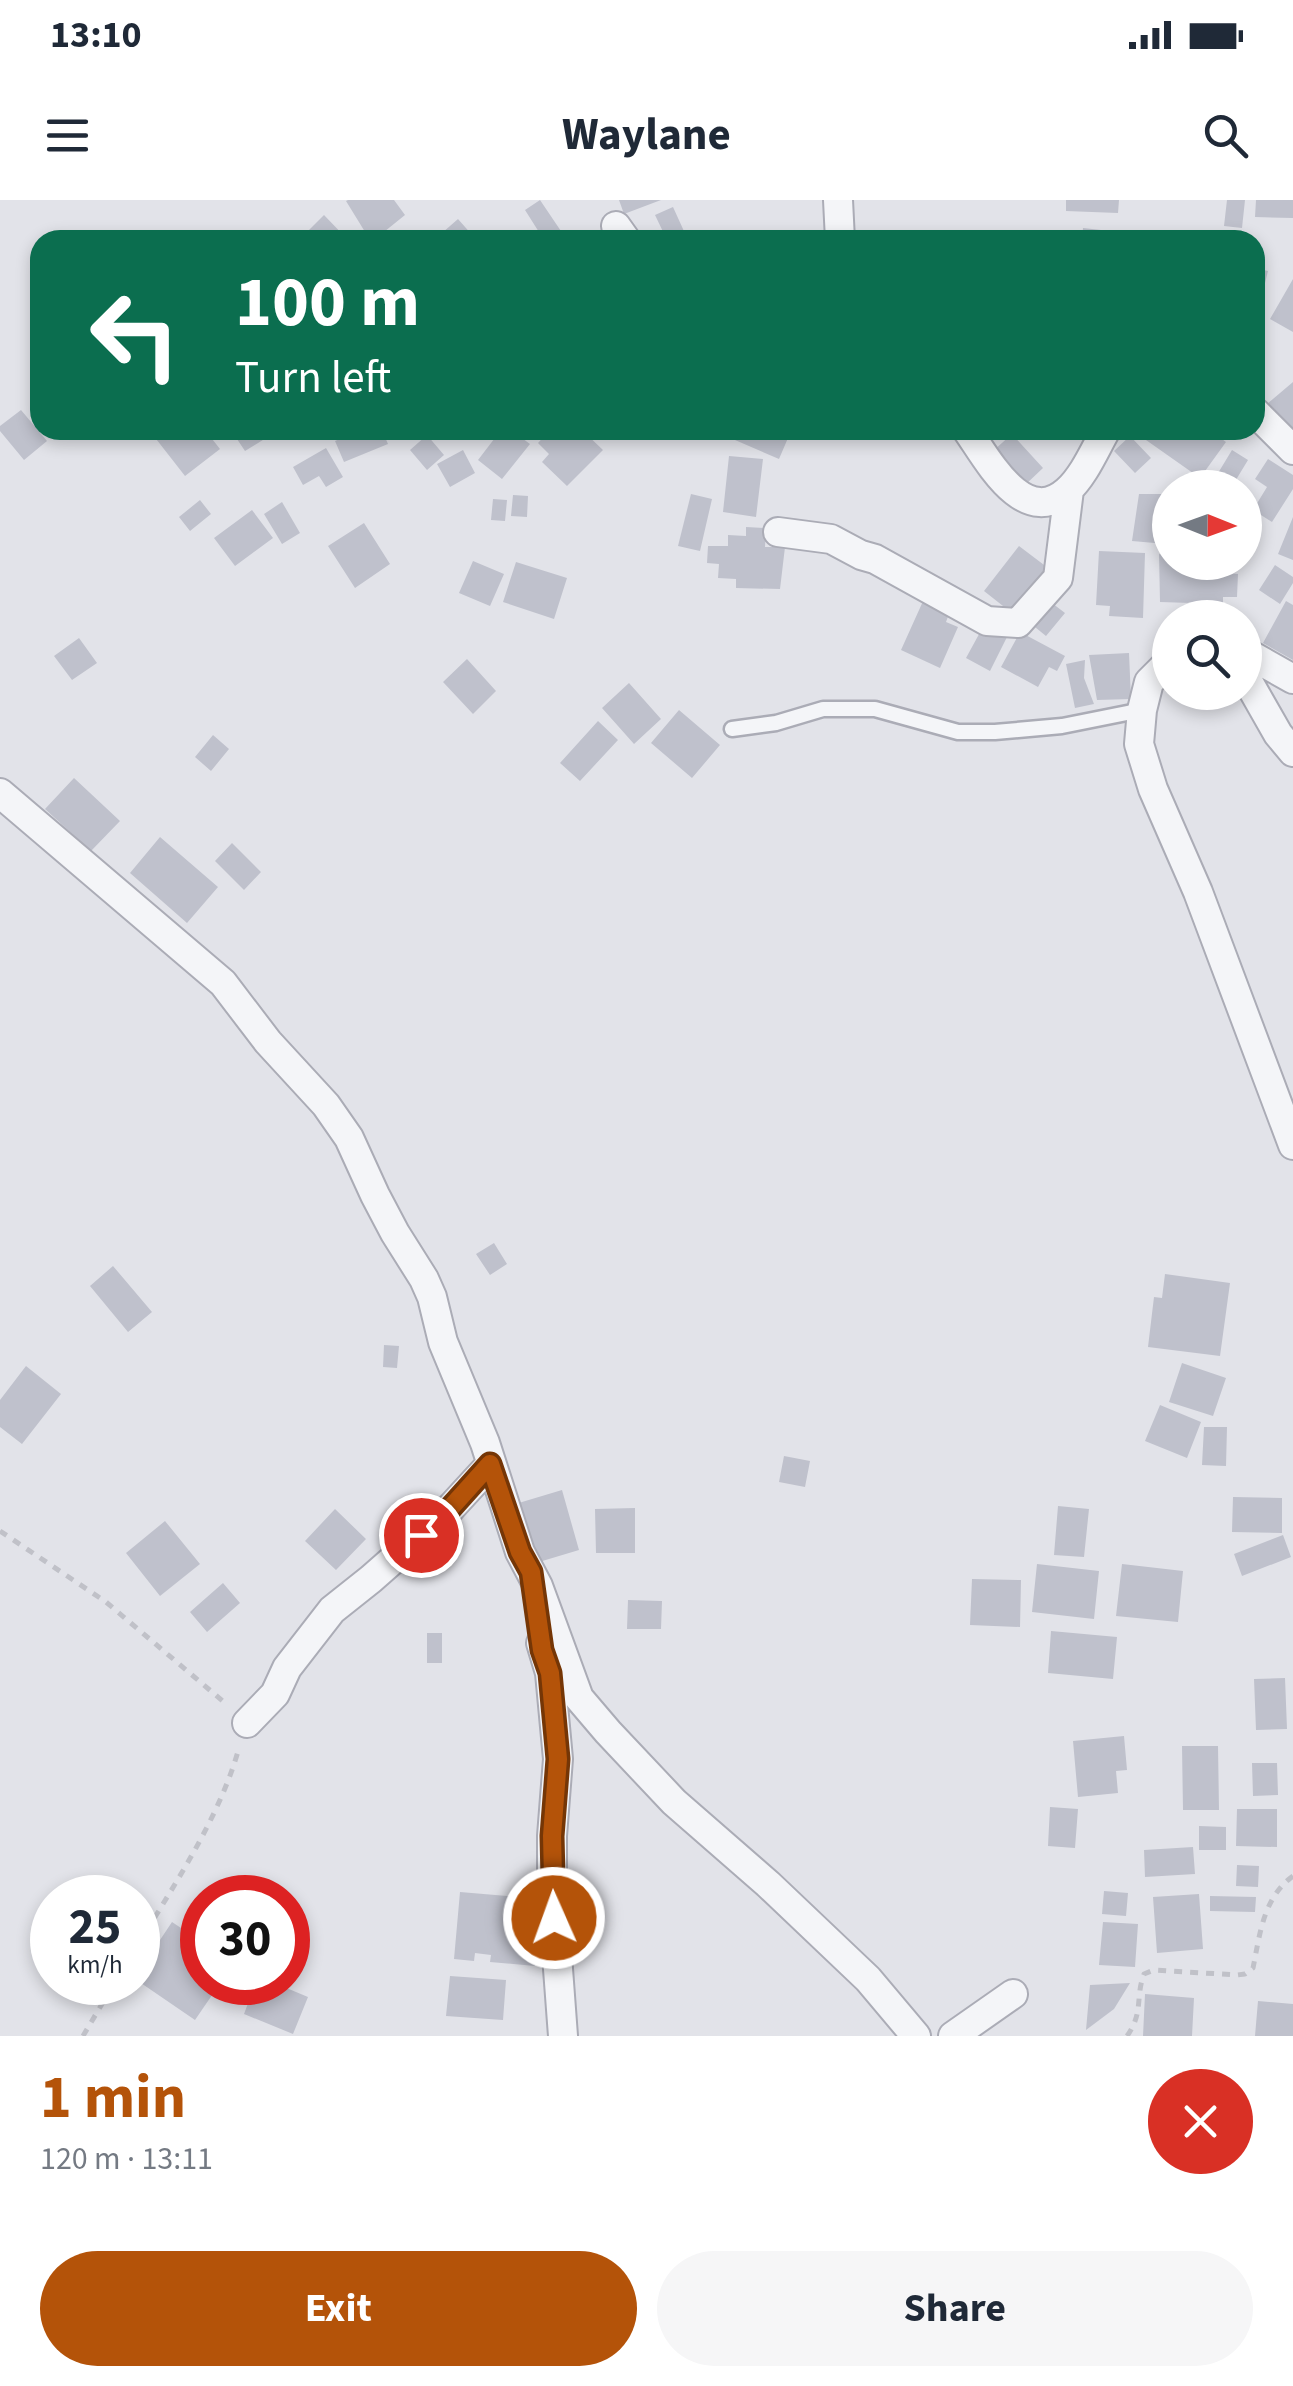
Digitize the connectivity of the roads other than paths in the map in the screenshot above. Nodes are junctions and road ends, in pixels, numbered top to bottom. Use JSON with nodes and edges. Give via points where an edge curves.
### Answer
{"nodes":[{"id":1,"x":838,"y":200,"type":"edge"},
{"id":2,"x":840,"y":230,"type":"edge"},
{"id":3,"x":1265,"y":422,"type":"edge"},
{"id":4,"x":973,"y":440,"type":"edge"},
{"id":5,"x":1100,"y":440,"type":"edge"},
{"id":6,"x":1293,"y":450,"type":"edge"},
{"id":7,"x":1069,"y":490,"type":"junction"},
{"id":8,"x":778,"y":532,"type":"dead end"},
{"id":9,"x":1262,"y":662,"type":"edge"},
{"id":10,"x":1293,"y":679,"type":"edge"},
{"id":11,"x":1152,"y":680,"type":"edge"},
{"id":12,"x":1262,"y":706,"type":"edge"},
{"id":13,"x":1142,"y":710,"type":"junction"},
{"id":14,"x":732,"y":729,"type":"dead end"},
{"id":15,"x":1293,"y":752,"type":"edge"},
{"id":16,"x":0,"y":793,"type":"edge"},
{"id":17,"x":1293,"y":1146,"type":"edge"},
{"id":18,"x":490,"y":1464,"type":"junction"},
{"id":19,"x":531,"y":1572,"type":"junction"},
{"id":20,"x":247,"y":1723,"type":"road end"},
{"id":21,"x":1012,"y":1994,"type":"dead end"},
{"id":22,"x":563,"y":2036,"type":"edge"},
{"id":23,"x":916,"y":2036,"type":"edge"},
{"id":24,"x":953,"y":2036,"type":"edge"}],
"edges":[{"from":1,"to":2,"type":"street"},
{"from":3,"to":6,"type":"street"},
{"from":4,"to":7,"type":"street","via":[[1023,499],[1053,500]]},
{"from":5,"to":7,"type":"street"},
{"from":7,"to":8,"type":"street","via":[[1058,578],[1018,624],[987,621],[830,539]]},
{"from":9,"to":10,"type":"street"},
{"from":11,"to":13,"type":"street"},
{"from":12,"to":15,"type":"street"},
{"from":13,"to":14,"type":"lane","via":[[1062,726],[958,732],[875,708],[823,709]]},
{"from":13,"to":17,"type":"street","via":[[1139,744],[1153,790],[1223,954]]},
{"from":16,"to":18,"type":"street","via":[[223,984],[326,1105],[432,1296],[442,1342]]},
{"from":18,"to":19,"type":"street"},
{"from":18,"to":20,"type":"street","via":[[446,1513],[332,1610]]},
{"from":19,"to":22,"type":"street","via":[[558,1759],[552,1888]]},
{"from":19,"to":23,"type":"street","via":[[579,1698],[674,1802],[868,1980]]},
{"from":21,"to":24,"type":"street"}]}
